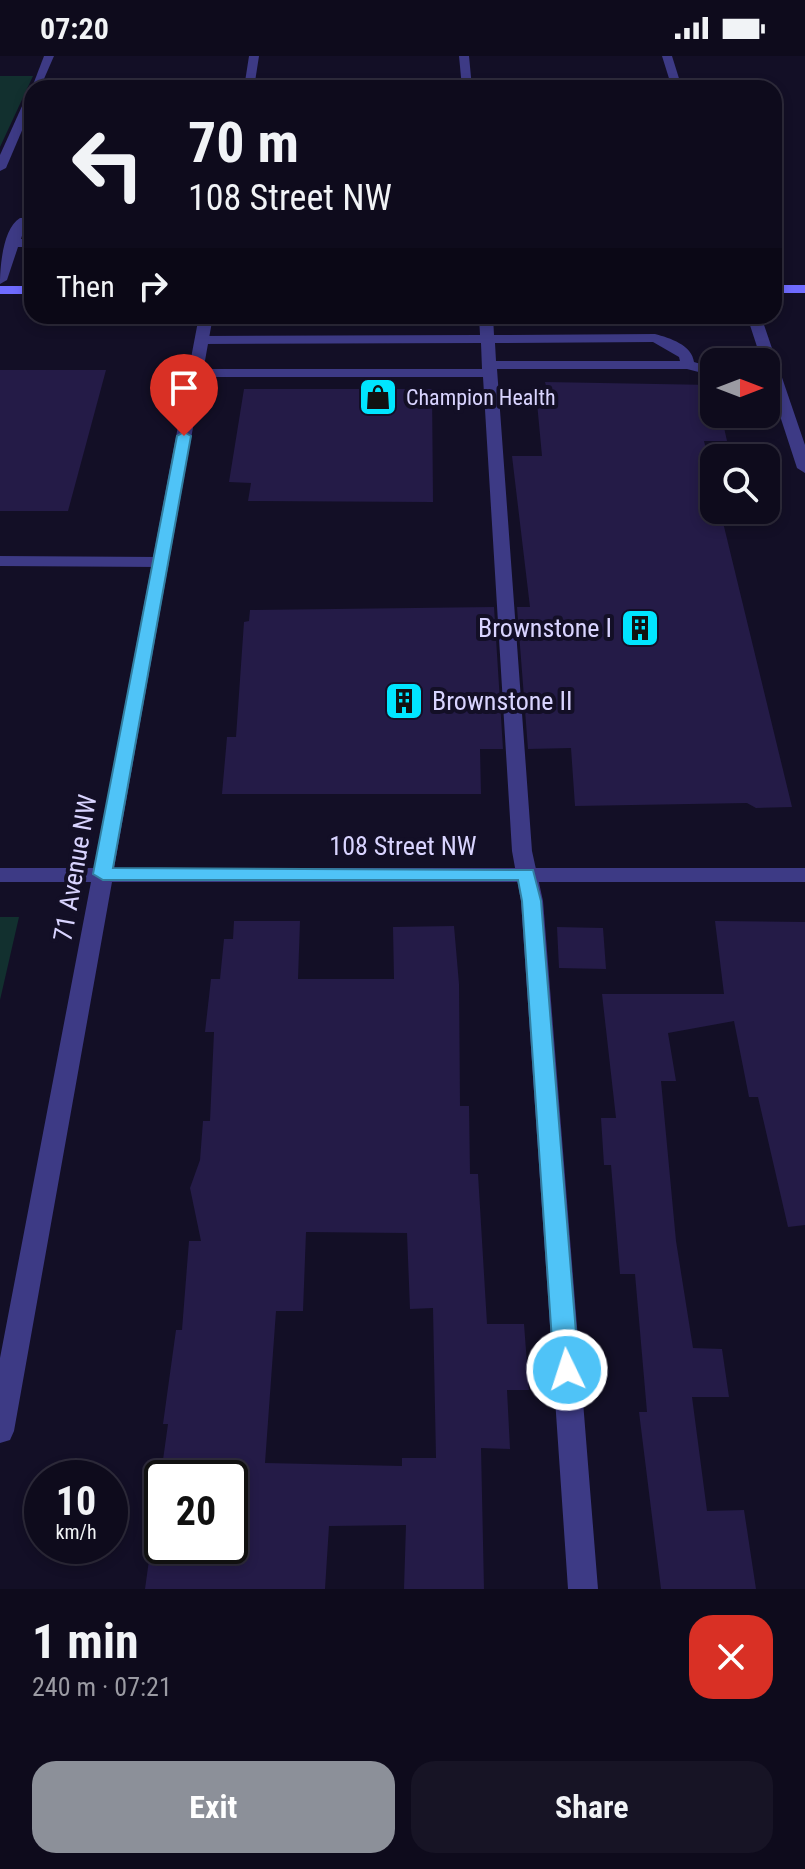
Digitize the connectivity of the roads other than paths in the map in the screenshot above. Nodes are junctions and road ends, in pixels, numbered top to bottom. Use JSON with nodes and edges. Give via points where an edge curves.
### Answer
{"nodes":[{"id":1,"x":49,"y":56,"type":"edge"},
{"id":2,"x":254,"y":56,"type":"edge"},
{"id":3,"x":464,"y":56,"type":"edge"},
{"id":4,"x":667,"y":56,"type":"edge"},
{"id":5,"x":38,"y":80,"type":"edge"},
{"id":6,"x":250,"y":80,"type":"edge"},
{"id":7,"x":466,"y":80,"type":"edge"},
{"id":8,"x":674,"y":80,"type":"edge"},
{"id":9,"x":24,"y":113,"type":"edge"},
{"id":10,"x":0,"y":168,"type":"edge"},
{"id":11,"x":24,"y":222,"type":"edge"},
{"id":12,"x":24,"y":235,"type":"edge"},
{"id":13,"x":15,"y":238,"type":"junction"},
{"id":14,"x":24,"y":241,"type":"edge"},
{"id":15,"x":0,"y":280,"type":"edge"},
{"id":16,"x":782,"y":289,"type":"edge"},
{"id":17,"x":805,"y":289,"type":"edge"},
{"id":18,"x":0,"y":290,"type":"edge"},
{"id":19,"x":24,"y":290,"type":"edge"},
{"id":20,"x":205,"y":324,"type":"edge"},
{"id":21,"x":756,"y":324,"type":"edge"},
{"id":22,"x":487,"y":327,"type":"edge"},
{"id":23,"x":202,"y":340,"type":"junction"},
{"id":24,"x":763,"y":348,"type":"edge"},
{"id":25,"x":687,"y":365,"type":"junction"},
{"id":26,"x":700,"y":368,"type":"edge"},
{"id":27,"x":490,"y":369,"type":"junction"},
{"id":28,"x":196,"y":373,"type":"junction"},
{"id":29,"x":780,"y":401,"type":"edge"},
{"id":30,"x":805,"y":468,"type":"edge"},
{"id":31,"x":0,"y":561,"type":"edge"},
{"id":32,"x":160,"y":562,"type":"junction"},
{"id":33,"x":103,"y":874,"type":"junction"},
{"id":34,"x":526,"y":874,"type":"junction"},
{"id":35,"x":0,"y":875,"type":"edge"},
{"id":36,"x":805,"y":875,"type":"edge"},
{"id":37,"x":0,"y":1431,"type":"edge"},
{"id":38,"x":583,"y":1589,"type":"edge"}],
"edges":[{"from":1,"to":5,"type":"street"},
{"from":2,"to":6,"type":"street"},
{"from":3,"to":7,"type":"street"},
{"from":4,"to":8,"type":"street"},
{"from":9,"to":10,"type":"street"},
{"from":11,"to":13,"type":"street"},
{"from":12,"to":13,"type":"street"},
{"from":13,"to":14,"type":"street"},
{"from":13,"to":15,"type":"street"},
{"from":16,"to":17,"type":"main road"},
{"from":18,"to":19,"type":"main road"},
{"from":20,"to":23,"type":"street","name":"71 Avenue NW"},
{"from":21,"to":24,"type":"street"},
{"from":22,"to":23,"type":"street"},
{"from":22,"to":25,"type":"street","via":[[655,338],[686,355]]},
{"from":22,"to":27,"type":"street"},
{"from":23,"to":28,"type":"street","name":"71 Avenue NW"},
{"from":25,"to":26,"type":"street"},
{"from":25,"to":27,"type":"street"},
{"from":27,"to":28,"type":"street"},
{"from":27,"to":34,"type":"street"},
{"from":28,"to":32,"type":"street","name":"71 Avenue NW"},
{"from":29,"to":30,"type":"street"},
{"from":31,"to":32,"type":"street"},
{"from":32,"to":33,"type":"street","name":"71 Avenue NW"},
{"from":33,"to":34,"type":"street","name":"108 Street NW"},
{"from":33,"to":35,"type":"street","name":"108 Street NW"},
{"from":33,"to":37,"type":"street","name":"71 Avenue NW"},
{"from":34,"to":36,"type":"street","name":"108 Street NW"},
{"from":34,"to":38,"type":"street"}]}
